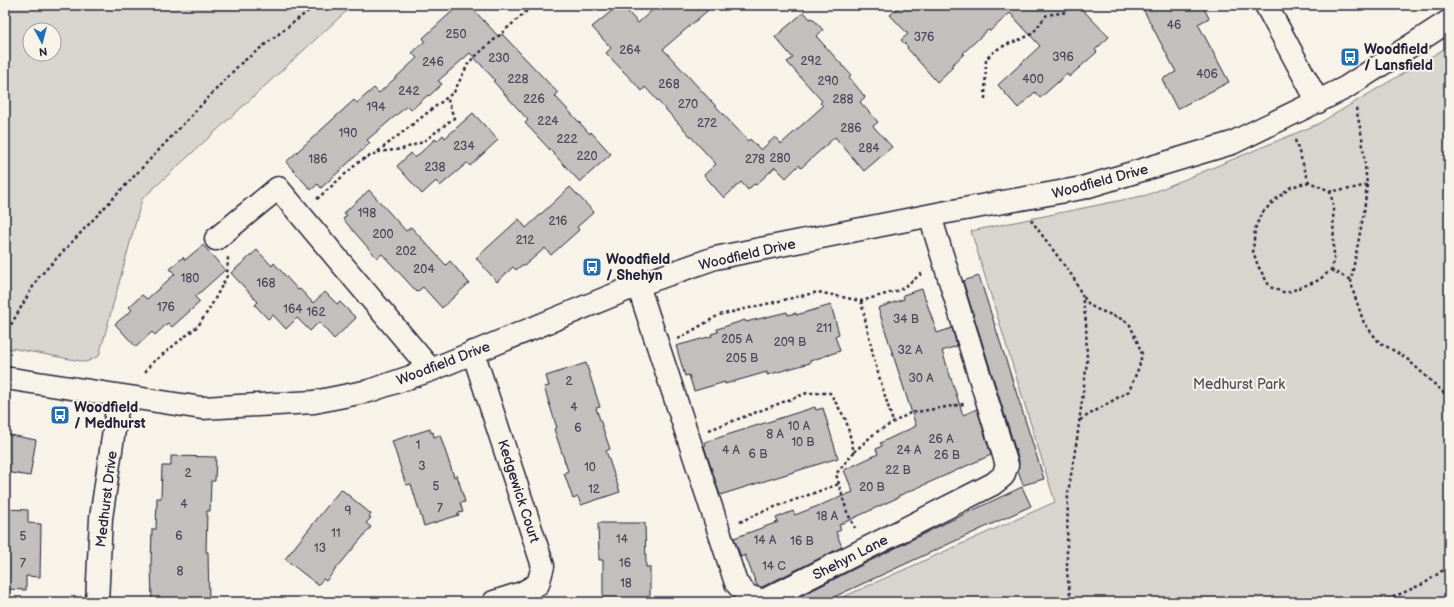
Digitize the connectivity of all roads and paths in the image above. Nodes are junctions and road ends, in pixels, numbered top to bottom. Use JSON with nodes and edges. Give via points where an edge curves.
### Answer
{"nodes":[{"id":1,"x":316,"y":5,"type":"edge"},
{"id":2,"x":1266,"y":5,"type":"edge"},
{"id":3,"x":529,"y":9,"type":"dead end"},
{"id":4,"x":1067,"y":12,"type":"dead end"},
{"id":5,"x":1449,"y":21,"type":"edge"},
{"id":6,"x":447,"y":97,"type":"junction"},
{"id":7,"x":985,"y":99,"type":"dead end"},
{"id":8,"x":1318,"y":102,"type":"junction"},
{"id":9,"x":1356,"y":107,"type":"dead end"},
{"id":10,"x":1295,"y":140,"type":"dead end"},
{"id":11,"x":376,"y":153,"type":"junction"},
{"id":12,"x":1309,"y":182,"type":"junction"},
{"id":13,"x":1367,"y":185,"type":"junction"},
{"id":14,"x":1330,"y":191,"type":"junction"},
{"id":15,"x":1026,"y":199,"type":"junction"},
{"id":16,"x":300,"y":214,"type":"junction"},
{"id":17,"x":930,"y":216,"type":"junction"},
{"id":18,"x":216,"y":239,"type":"joint"},
{"id":19,"x":942,"y":258,"type":"junction"},
{"id":20,"x":1331,"y":270,"type":"junction"},
{"id":21,"x":1351,"y":280,"type":"junction"},
{"id":22,"x":638,"y":285,"type":"junction"},
{"id":23,"x":1082,"y":295,"type":"junction"},
{"id":24,"x":861,"y":301,"type":"junction"},
{"id":25,"x":5,"y":335,"type":"edge"},
{"id":26,"x":659,"y":349,"type":"junction"},
{"id":27,"x":473,"y":352,"type":"junction"},
{"id":28,"x":431,"y":370,"type":"junction"},
{"id":29,"x":145,"y":372,"type":"dead end"},
{"id":30,"x":5,"y":378,"type":"edge"},
{"id":31,"x":119,"y":396,"type":"junction"},
{"id":32,"x":1449,"y":400,"type":"edge"},
{"id":33,"x":986,"y":401,"type":"junction"},
{"id":34,"x":1079,"y":420,"type":"junction"},
{"id":35,"x":893,"y":422,"type":"junction"},
{"id":36,"x":688,"y":438,"type":"junction"},
{"id":37,"x":854,"y":452,"type":"junction"},
{"id":38,"x":839,"y":484,"type":"junction"},
{"id":39,"x":719,"y":532,"type":"junction"},
{"id":40,"x":866,"y":549,"type":"junction"},
{"id":41,"x":1449,"y":566,"type":"edge"},
{"id":42,"x":97,"y":602,"type":"edge"},
{"id":43,"x":494,"y":602,"type":"edge"},
{"id":44,"x":1071,"y":602,"type":"edge"},
{"id":45,"x":1382,"y":602,"type":"edge"}],
"edges":[{"from":1,"to":25,"type":"path","via":[[240,64],[43,272]]},
{"from":2,"to":8,"type":"street"},
{"from":3,"to":6,"type":"path","via":[[469,62],[454,92]]},
{"from":4,"to":7,"type":"path","via":[[1047,15],[1032,34],[989,55],[986,60]]},
{"from":5,"to":8,"type":"street","name":"Woodfield Drive","via":[[1345,88]]},
{"from":6,"to":11,"type":"path"},
{"from":6,"to":11,"type":"path","via":[[454,118],[423,142],[402,149]]},
{"from":8,"to":15,"type":"street","name":"Woodfield Drive","via":[[1232,143],[1082,188]]},
{"from":9,"to":13,"type":"path"},
{"from":10,"to":12,"type":"path"},
{"from":11,"to":16,"type":"path","via":[[360,161]]},
{"from":12,"to":14,"type":"path"},
{"from":12,"to":20,"type":"path","via":[[1291,187],[1261,214],[1255,229],[1254,251],[1258,266],[1270,287],[1282,292],[1289,292],[1319,280]]},
{"from":13,"to":14,"type":"path"},
{"from":13,"to":21,"type":"path"},
{"from":14,"to":20,"type":"path","via":[[1333,204],[1334,260]]},
{"from":15,"to":17,"type":"street","name":"Woodfield Drive"},
{"from":15,"to":23,"type":"path","via":[[1032,222],[1073,277]]},
{"from":16,"to":18,"type":"street","via":[[278,188]]},
{"from":16,"to":28,"type":"street"},
{"from":17,"to":19,"type":"street","name":"Shehyn Lane"},
{"from":17,"to":22,"type":"street","name":"Woodfield Drive","via":[[715,258]]},
{"from":18,"to":29,"type":"path","via":[[229,258],[227,276],[221,289],[198,326],[152,363]]},
{"from":19,"to":24,"type":"path","via":[[900,290]]},
{"from":19,"to":33,"type":"street","name":"Shehyn Lane"},
{"from":20,"to":21,"type":"path"},
{"from":21,"to":32,"type":"path","via":[[1364,323],[1379,342],[1406,358]]},
{"from":22,"to":26,"type":"street","name":"Shehyn Lane"},
{"from":22,"to":27,"type":"street","name":"Woodfield Drive"},
{"from":23,"to":34,"type":"path","via":[[1087,362]]},
{"from":23,"to":34,"type":"path","via":[[1094,308],[1130,325],[1142,354],[1140,367],[1129,391]]},
{"from":24,"to":26,"type":"path","via":[[818,292],[719,315]]},
{"from":24,"to":35,"type":"path","via":[[875,363]]},
{"from":26,"to":36,"type":"street","name":"Shehyn Lane"},
{"from":27,"to":28,"type":"street","name":"Woodfield Drive"},
{"from":27,"to":43,"type":"street","name":"Kedgewick Court","via":[[543,566],[538,584],[522,593]]},
{"from":28,"to":31,"type":"street","name":"Woodfield Drive","via":[[370,391],[314,402],[202,408]]},
{"from":30,"to":31,"type":"street","name":"Woodfield Drive"},
{"from":31,"to":42,"type":"street","name":"Medhurst Drive","via":[[101,518]]},
{"from":33,"to":35,"type":"path","via":[[910,413]]},
{"from":33,"to":40,"type":"street","name":"Shehyn Lane","via":[[1006,465],[1003,476],[993,484]]},
{"from":34,"to":44,"type":"path","via":[[1068,493],[1067,547]]},
{"from":35,"to":37,"type":"path","via":[[875,433]]},
{"from":36,"to":37,"type":"path","via":[[807,393],[830,393],[846,420]]},
{"from":36,"to":39,"type":"street","name":"Shehyn Lane"},
{"from":37,"to":38,"type":"path","via":[[836,474]]},
{"from":38,"to":39,"type":"path","via":[[761,512]]},
{"from":38,"to":40,"type":"path","via":[[847,512]]},
{"from":39,"to":40,"type":"street","name":"Shehyn Lane","via":[[736,583],[748,596],[763,601]]},
{"from":41,"to":45,"type":"path","via":[[1425,583]]}]}
